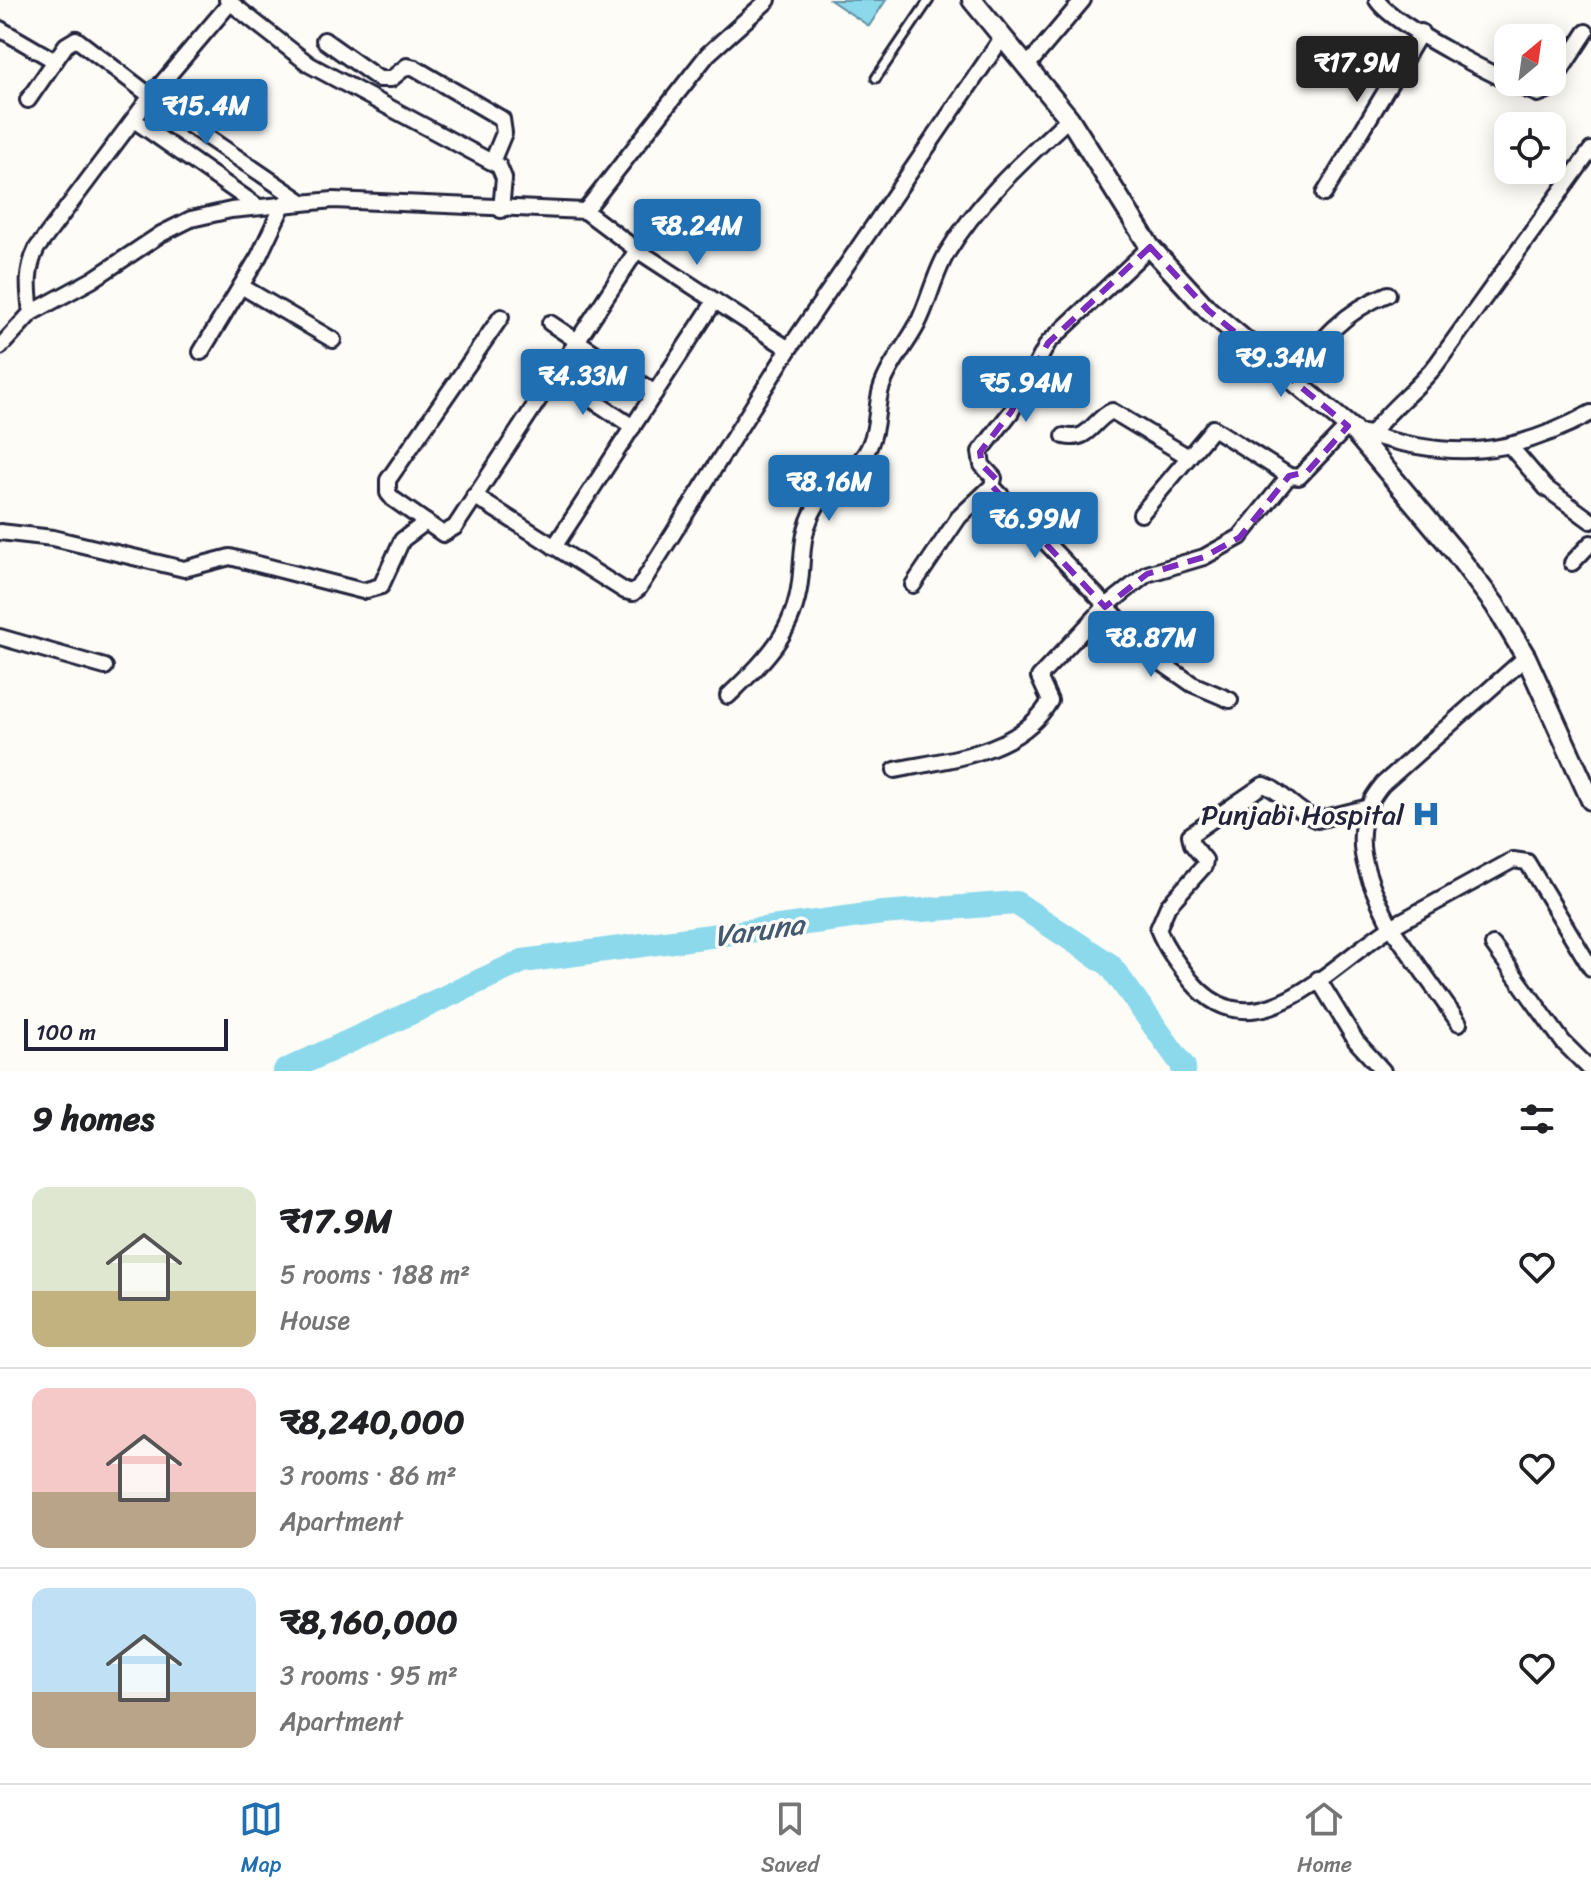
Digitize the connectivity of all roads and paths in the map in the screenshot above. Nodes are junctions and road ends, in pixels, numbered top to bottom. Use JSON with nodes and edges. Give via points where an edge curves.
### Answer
{"nodes":[{"id":1,"x":768,"y":0,"type":"edge"},
{"id":2,"x":929,"y":0,"type":"edge"},
{"id":3,"x":972,"y":0,"type":"edge"},
{"id":4,"x":1083,"y":0,"type":"edge"},
{"id":5,"x":1377,"y":0,"type":"edge"},
{"id":6,"x":228,"y":2,"type":"edge"},
{"id":7,"x":0,"y":29,"type":"edge"},
{"id":8,"x":1421,"y":32,"type":"junction"},
{"id":9,"x":1586,"y":32,"type":"dead end"},
{"id":10,"x":1002,"y":38,"type":"junction"},
{"id":11,"x":324,"y":40,"type":"dead end"},
{"id":12,"x":55,"y":61,"type":"junction"},
{"id":13,"x":1028,"y":65,"type":"junction"},
{"id":14,"x":876,"y":78,"type":"dead end"},
{"id":15,"x":151,"y":96,"type":"junction"},
{"id":16,"x":28,"y":100,"type":"dead end"},
{"id":17,"x":1069,"y":118,"type":"junction"},
{"id":18,"x":134,"y":120,"type":"junction"},
{"id":19,"x":1591,"y":150,"type":"edge"},
{"id":20,"x":492,"y":162,"type":"junction"},
{"id":21,"x":1324,"y":194,"type":"dead end"},
{"id":22,"x":301,"y":201,"type":"junction"},
{"id":23,"x":284,"y":203,"type":"junction"},
{"id":24,"x":257,"y":206,"type":"junction"},
{"id":25,"x":501,"y":210,"type":"junction"},
{"id":26,"x":585,"y":211,"type":"junction"},
{"id":27,"x":1150,"y":247,"type":"junction"},
{"id":28,"x":637,"y":250,"type":"junction"},
{"id":29,"x":241,"y":286,"type":"junction"},
{"id":30,"x":1388,"y":294,"type":"dead end"},
{"id":31,"x":715,"y":301,"type":"junction"},
{"id":32,"x":31,"y":313,"type":"junction"},
{"id":33,"x":501,"y":317,"type":"dead end"},
{"id":34,"x":550,"y":323,"type":"dead end"},
{"id":35,"x":333,"y":340,"type":"dead end"},
{"id":36,"x":579,"y":341,"type":"junction"},
{"id":37,"x":0,"y":347,"type":"edge"},
{"id":38,"x":789,"y":349,"type":"junction"},
{"id":39,"x":201,"y":352,"type":"dead end"},
{"id":40,"x":555,"y":375,"type":"junction"},
{"id":41,"x":1290,"y":380,"type":"junction"},
{"id":42,"x":655,"y":393,"type":"junction"},
{"id":43,"x":1591,"y":413,"type":"edge"},
{"id":44,"x":633,"y":427,"type":"junction"},
{"id":45,"x":1350,"y":428,"type":"junction"},
{"id":46,"x":1371,"y":435,"type":"junction"},
{"id":47,"x":1064,"y":436,"type":"dead end"},
{"id":48,"x":1510,"y":446,"type":"junction"},
{"id":49,"x":1187,"y":456,"type":"junction"},
{"id":50,"x":1289,"y":476,"type":"junction"},
{"id":51,"x":992,"y":486,"type":"junction"},
{"id":52,"x":474,"y":496,"type":"junction"},
{"id":53,"x":1141,"y":514,"type":"dead end"},
{"id":54,"x":1591,"y":521,"type":"edge"},
{"id":55,"x":426,"y":522,"type":"junction"},
{"id":56,"x":0,"y":532,"type":"edge"},
{"id":57,"x":1591,"y":543,"type":"edge"},
{"id":58,"x":554,"y":547,"type":"junction"},
{"id":59,"x":1572,"y":563,"type":"dead end"},
{"id":60,"x":913,"y":585,"type":"dead end"},
{"id":61,"x":1105,"y":607,"type":"junction"},
{"id":62,"x":0,"y":637,"type":"edge"},
{"id":63,"x":1526,"y":657,"type":"junction"},
{"id":64,"x":105,"y":667,"type":"dead end"},
{"id":65,"x":728,"y":696,"type":"dead end"},
{"id":66,"x":1230,"y":700,"type":"dead end"},
{"id":67,"x":895,"y":770,"type":"dead end"},
{"id":68,"x":1591,"y":800,"type":"edge"},
{"id":69,"x":1365,"y":808,"type":"junction"},
{"id":70,"x":1391,"y":927,"type":"junction"},
{"id":71,"x":1493,"y":945,"type":"dead end"},
{"id":72,"x":1591,"y":968,"type":"edge"},
{"id":73,"x":1318,"y":979,"type":"junction"},
{"id":74,"x":1459,"y":1023,"type":"dead end"},
{"id":75,"x":1591,"y":1070,"type":"edge"},
{"id":76,"x":1383,"y":1071,"type":"edge"}],
"edges":[{"from":1,"to":26,"type":"street","via":[[708,54]]},
{"from":2,"to":14,"type":"lane"},
{"from":3,"to":10,"type":"street"},
{"from":4,"to":13,"type":"street"},
{"from":5,"to":8,"type":"street"},
{"from":6,"to":15,"type":"street"},
{"from":6,"to":20,"type":"street","via":[[337,81]]},
{"from":7,"to":12,"type":"street"},
{"from":8,"to":9,"type":"street","via":[[1492,75],[1538,94],[1548,90]]},
{"from":8,"to":21,"type":"street"},
{"from":10,"to":13,"type":"street"},
{"from":10,"to":38,"type":"street"},
{"from":11,"to":20,"type":"street","via":[[379,79],[391,79],[407,66],[415,68],[502,119],[504,133]]},
{"from":12,"to":15,"type":"street","via":[[76,39]]},
{"from":12,"to":16,"type":"street"},
{"from":13,"to":17,"type":"street"},
{"from":15,"to":18,"type":"street"},
{"from":15,"to":22,"type":"street"},
{"from":17,"to":27,"type":"street"},
{"from":17,"to":65,"type":"street","via":[[1003,182],[946,255],[927,305],[881,388],[871,442],[858,464],[830,485],[811,516],[796,605],[784,637]]},
{"from":18,"to":24,"type":"street"},
{"from":18,"to":32,"type":"street","via":[[37,248],[27,281]]},
{"from":19,"to":46,"type":"street","via":[[1427,376],[1387,411]]},
{"from":20,"to":25,"type":"street","via":[[503,171]]},
{"from":22,"to":23,"type":"street"},
{"from":22,"to":25,"type":"street"},
{"from":23,"to":24,"type":"street"},
{"from":23,"to":29,"type":"street"},
{"from":24,"to":32,"type":"street","via":[[191,219]]},
{"from":25,"to":26,"type":"street"},
{"from":26,"to":28,"type":"street"},
{"from":27,"to":41,"type":"street","via":[[1208,310]]},
{"from":27,"to":51,"type":"street","via":[[1048,343],[1011,412],[980,452],[982,465],[994,478]]},
{"from":28,"to":31,"type":"street"},
{"from":28,"to":36,"type":"street"},
{"from":29,"to":35,"type":"street"},
{"from":29,"to":39,"type":"street"},
{"from":30,"to":41,"type":"street","via":[[1366,302],[1333,327]]},
{"from":31,"to":38,"type":"street"},
{"from":31,"to":42,"type":"street"},
{"from":32,"to":37,"type":"street"},
{"from":33,"to":55,"type":"street","via":[[388,480],[393,499]]},
{"from":34,"to":36,"type":"street"},
{"from":36,"to":40,"type":"street"},
{"from":36,"to":42,"type":"street"},
{"from":38,"to":58,"type":"street","via":[[639,588],[625,591]]},
{"from":40,"to":44,"type":"street"},
{"from":40,"to":52,"type":"street"},
{"from":41,"to":45,"type":"street"},
{"from":42,"to":44,"type":"street"},
{"from":43,"to":48,"type":"street"},
{"from":44,"to":58,"type":"street"},
{"from":45,"to":46,"type":"street"},
{"from":45,"to":50,"type":"street","via":[[1307,472]]},
{"from":45,"to":63,"type":"street","via":[[1455,552]]},
{"from":46,"to":48,"type":"street","via":[[1443,451]]},
{"from":47,"to":49,"type":"street","via":[[1085,435],[1112,411]]},
{"from":48,"to":54,"type":"street","via":[[1546,488]]},
{"from":49,"to":50,"type":"street","via":[[1208,431],[1218,428]]},
{"from":49,"to":53,"type":"street"},
{"from":50,"to":61,"type":"street","via":[[1240,537],[1204,557],[1147,574]]},
{"from":51,"to":60,"type":"street","via":[[959,517]]},
{"from":51,"to":61,"type":"street"},
{"from":52,"to":55,"type":"street","via":[[448,533]]},
{"from":52,"to":58,"type":"street"},
{"from":55,"to":56,"type":"street","via":[[402,540],[381,586],[363,591],[230,557],[184,569],[53,538]]},
{"from":57,"to":59,"type":"street"},
{"from":61,"to":66,"type":"street","via":[[1172,672]]},
{"from":61,"to":67,"type":"street","via":[[1043,671],[1039,677],[1050,701],[1012,738],[975,753]]},
{"from":62,"to":64,"type":"street"},
{"from":63,"to":68,"type":"street"},
{"from":63,"to":69,"type":"street","via":[[1383,784]]},
{"from":69,"to":70,"type":"street","via":[[1365,867]]},
{"from":69,"to":73,"type":"street","via":[[1317,820],[1263,785],[1190,835],[1204,866],[1160,917],[1158,929],[1175,961],[1219,1006],[1242,1011],[1268,1008]]},
{"from":70,"to":72,"type":"street","via":[[1523,859]]},
{"from":70,"to":73,"type":"street"},
{"from":70,"to":74,"type":"street"},
{"from":71,"to":75,"type":"street","via":[[1563,1042]]},
{"from":73,"to":76,"type":"street","via":[[1361,1048]]}]}
